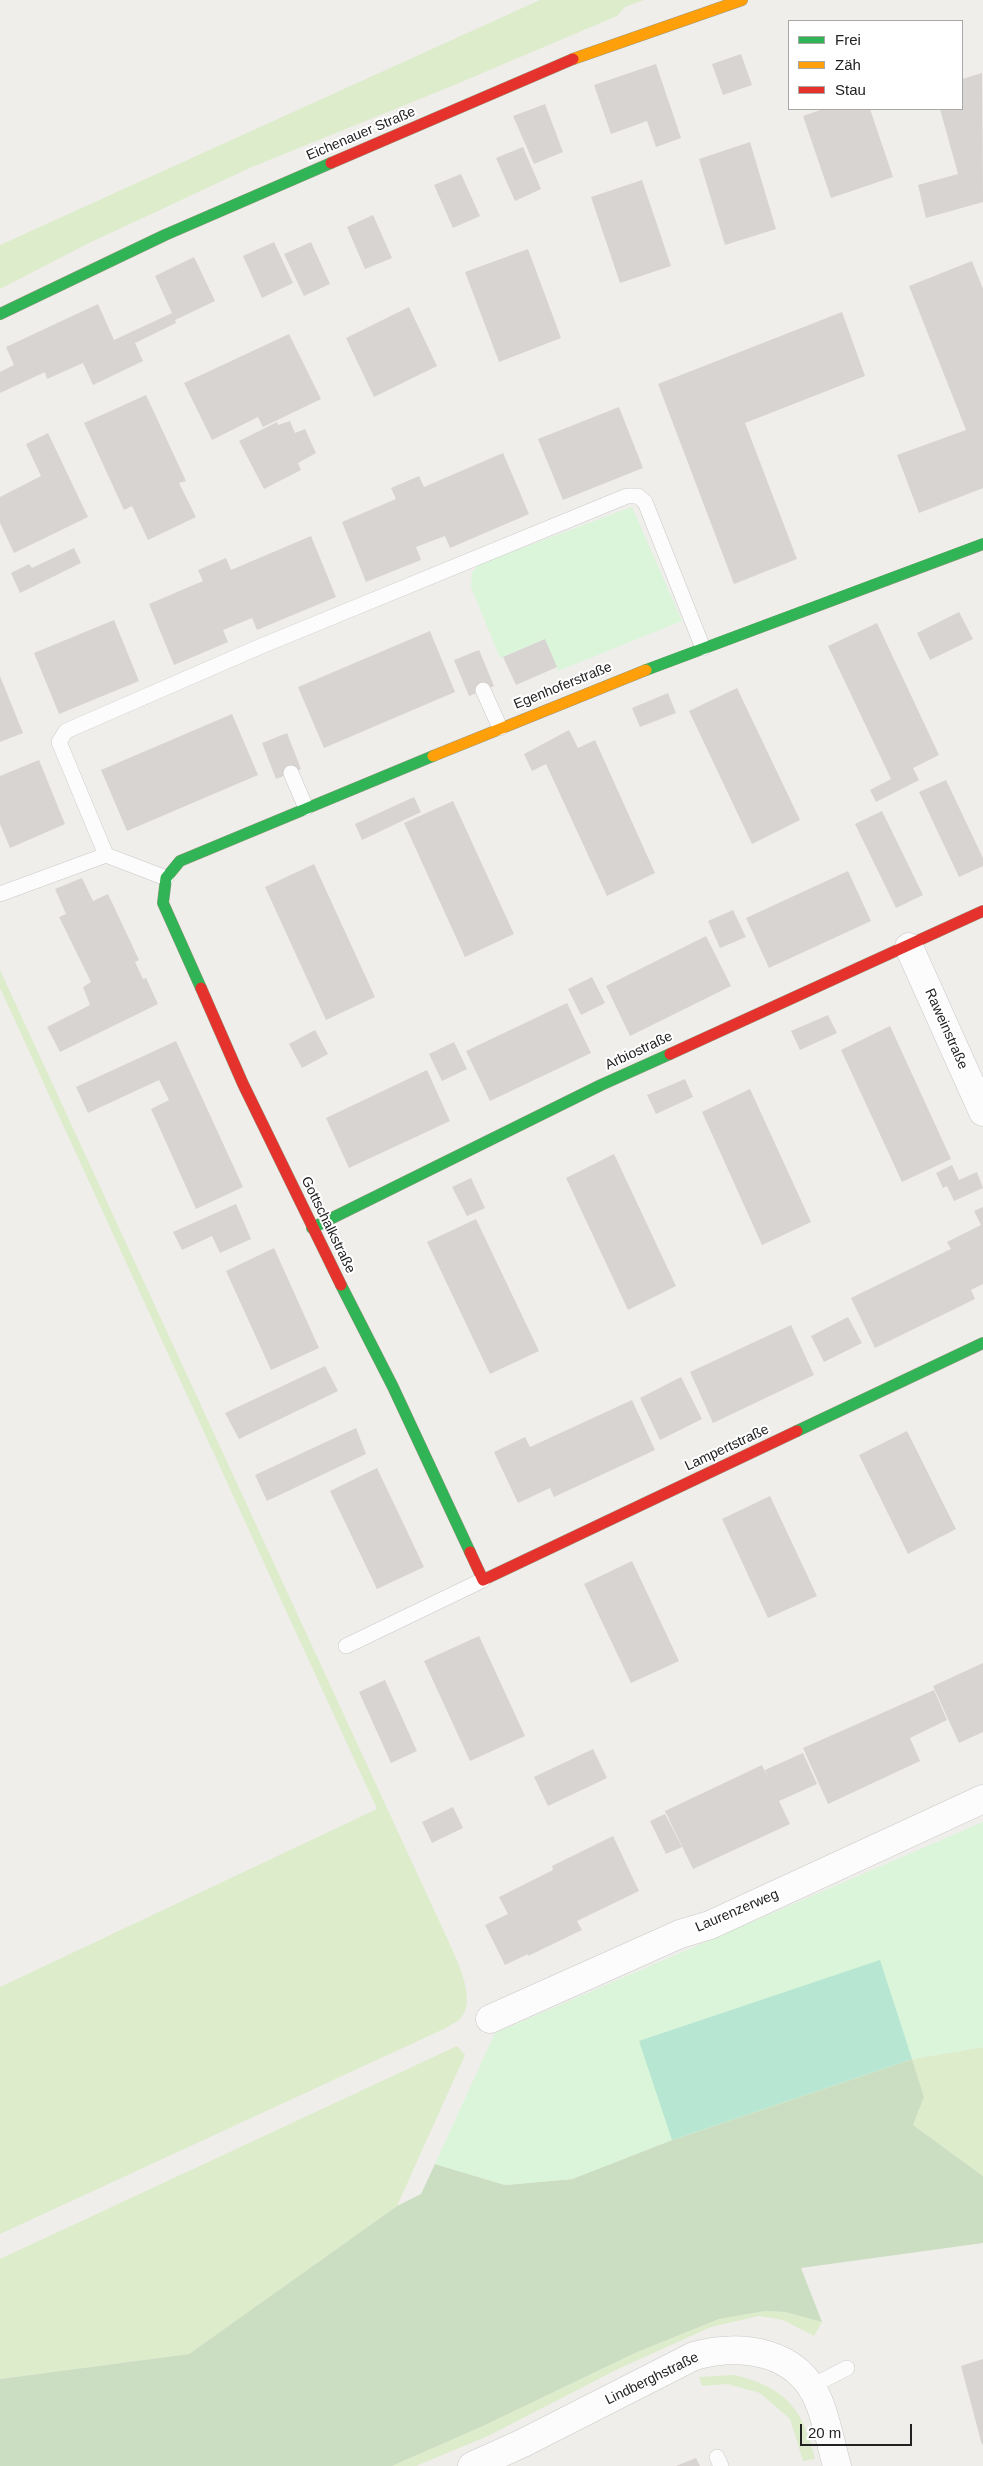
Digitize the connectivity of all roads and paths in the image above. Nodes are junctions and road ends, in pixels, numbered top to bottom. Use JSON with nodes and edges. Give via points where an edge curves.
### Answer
{"nodes":[{"id":1,"x":742,"y":0,"type":"edge"},
{"id":2,"x":0,"y":314,"type":"edge"},
{"id":3,"x":983,"y":544,"type":"edge"},
{"id":4,"x":703,"y":648,"type":"junction"},
{"id":5,"x":483,"y":690,"type":"dead end"},
{"id":6,"x":500,"y":728,"type":"junction"},
{"id":7,"x":291,"y":773,"type":"dead end"},
{"id":8,"x":306,"y":808,"type":"junction"},
{"id":9,"x":106,"y":855,"type":"junction"},
{"id":10,"x":166,"y":878,"type":"junction"},
{"id":11,"x":0,"y":894,"type":"edge"},
{"id":12,"x":983,"y":911,"type":"edge"},
{"id":13,"x":909,"y":947,"type":"junction"},
{"id":14,"x":983,"y":1112,"type":"edge"},
{"id":15,"x":312,"y":1228,"type":"junction"},
{"id":16,"x":983,"y":1343,"type":"edge"},
{"id":17,"x":483,"y":1580,"type":"junction"},
{"id":18,"x":346,"y":1646,"type":"dead end"},
{"id":19,"x":983,"y":1799,"type":"edge"},
{"id":20,"x":490,"y":2019,"type":"dead end"},
{"id":21,"x":847,"y":2368,"type":"dead end"},
{"id":22,"x":810,"y":2387,"type":"junction"},
{"id":23,"x":472,"y":2466,"type":"edge"},
{"id":24,"x":836,"y":2466,"type":"edge"}],
"edges":[{"from":1,"to":2,"type":"street","name":"Eichenauer Straße","via":[[562,63],[165,235]]},
{"from":3,"to":4,"type":"street","name":"Egenhoferstraße"},
{"from":4,"to":6,"type":"street","name":"Egenhoferstraße"},
{"from":4,"to":9,"type":"lane","via":[[645,502],[638,496],[627,496],[259,647],[66,731],[58,742]]},
{"from":5,"to":6,"type":"lane"},
{"from":6,"to":8,"type":"street","name":"Egenhoferstraße"},
{"from":7,"to":8,"type":"lane"},
{"from":8,"to":10,"type":"street","name":"Egenhoferstraße","via":[[180,861]]},
{"from":9,"to":10,"type":"lane"},
{"from":9,"to":11,"type":"lane"},
{"from":10,"to":15,"type":"street","name":"Gottschalkstraße","via":[[164,903],[243,1084]]},
{"from":12,"to":13,"type":"street","name":"Arbiostraße"},
{"from":13,"to":14,"type":"street","name":"Raweinstraße"},
{"from":13,"to":15,"type":"street","name":"Arbiostraße","via":[[625,1074]]},
{"from":15,"to":17,"type":"street","name":"Gottschalkstraße","via":[[393,1387]]},
{"from":16,"to":17,"type":"street","name":"Lampertstraße"},
{"from":17,"to":18,"type":"lane"},
{"from":19,"to":20,"type":"street","name":"Laurenzerweg","via":[[710,1925],[680,1934]]},
{"from":21,"to":22,"type":"lane"},
{"from":22,"to":23,"type":"street","name":"Lindberghstraße","via":[[794,2369],[774,2356],[746,2350],[717,2350],[694,2356]]},
{"from":22,"to":24,"type":"street","name":"Lindberghstraße","via":[[819,2402]]}]}
